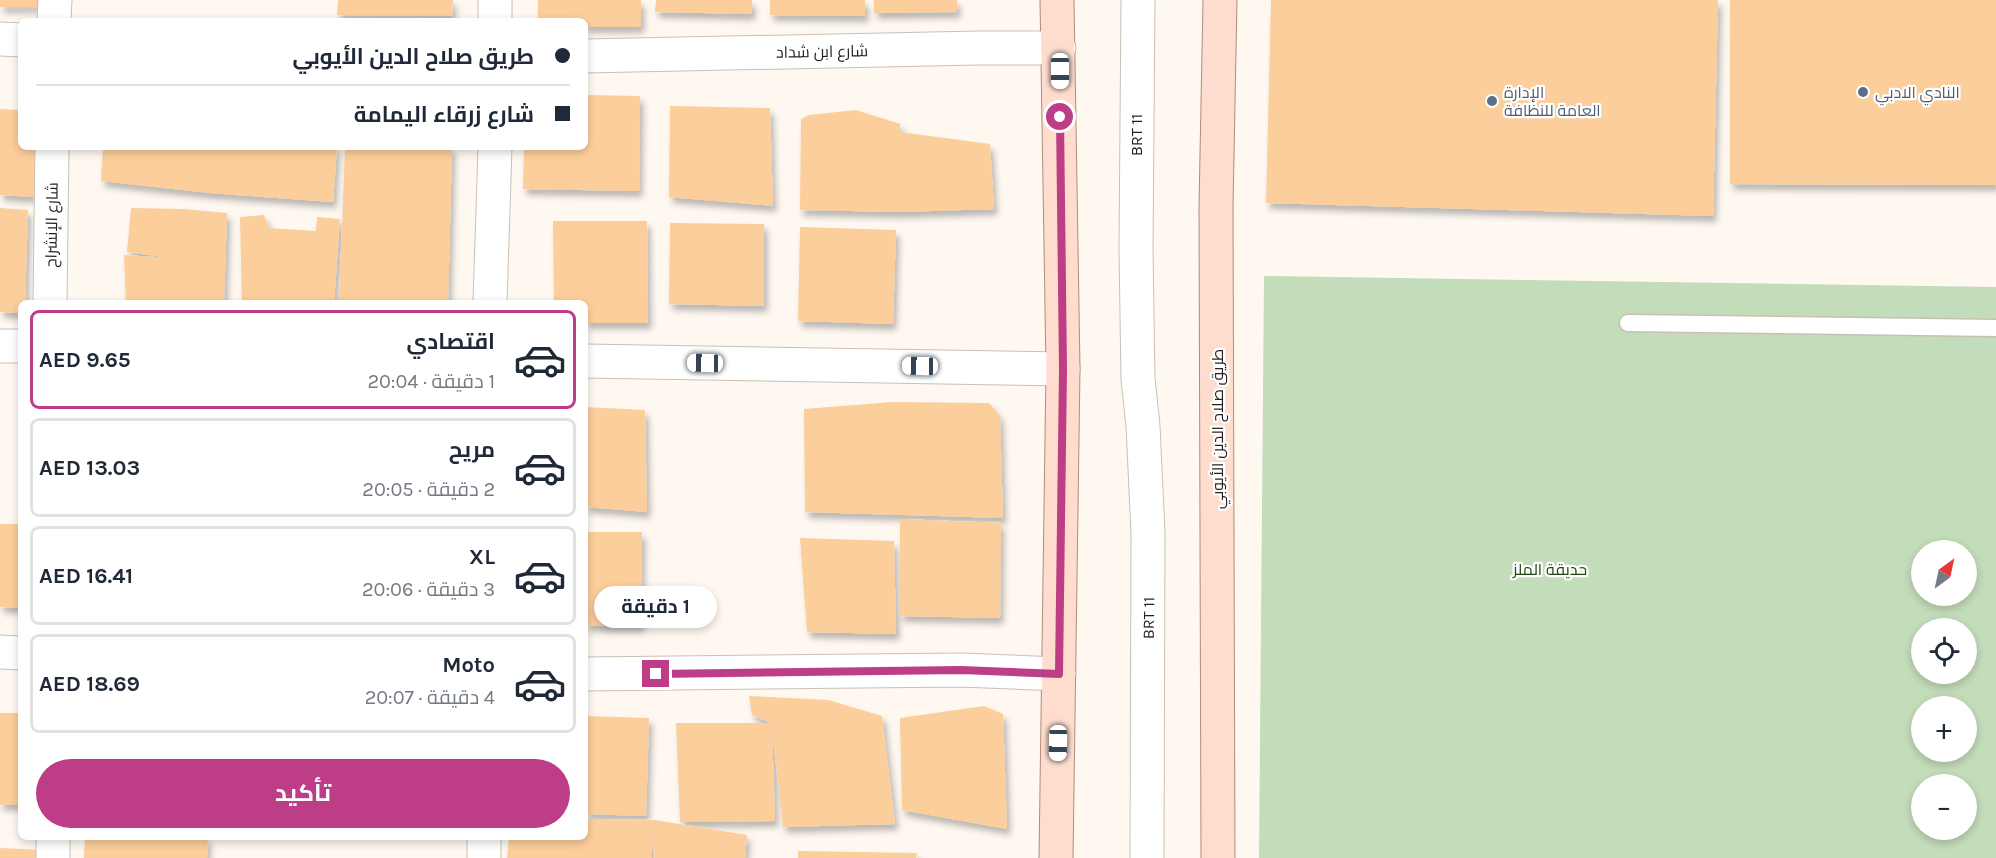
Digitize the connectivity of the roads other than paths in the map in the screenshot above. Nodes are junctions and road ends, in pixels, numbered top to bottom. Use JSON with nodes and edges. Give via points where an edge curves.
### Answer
{"nodes":[{"id":1,"x":55,"y":0,"type":"edge"},
{"id":2,"x":495,"y":0,"type":"edge"},
{"id":3,"x":1057,"y":0,"type":"edge"},
{"id":4,"x":1138,"y":0,"type":"edge"},
{"id":5,"x":1220,"y":0,"type":"edge"},
{"id":6,"x":54,"y":18,"type":"edge"},
{"id":7,"x":495,"y":18,"type":"edge"},
{"id":8,"x":0,"y":39,"type":"edge"},
{"id":9,"x":18,"y":40,"type":"edge"},
{"id":10,"x":1059,"y":48,"type":"junction"},
{"id":11,"x":588,"y":56,"type":"edge"},
{"id":12,"x":52,"y":150,"type":"edge"},
{"id":13,"x":495,"y":150,"type":"edge"},
{"id":14,"x":50,"y":300,"type":"edge"},
{"id":15,"x":490,"y":300,"type":"edge"},
{"id":16,"x":1628,"y":323,"type":"dead end"},
{"id":17,"x":1996,"y":328,"type":"edge"},
{"id":18,"x":0,"y":346,"type":"edge"},
{"id":19,"x":18,"y":346,"type":"edge"},
{"id":20,"x":588,"y":361,"type":"edge"},
{"id":21,"x":1063,"y":369,"type":"junction"},
{"id":22,"x":1138,"y":379,"type":"junction"},
{"id":23,"x":0,"y":652,"type":"edge"},
{"id":24,"x":18,"y":653,"type":"edge"},
{"id":25,"x":588,"y":674,"type":"edge"},
{"id":26,"x":1059,"y":674,"type":"junction"},
{"id":27,"x":53,"y":840,"type":"edge"},
{"id":28,"x":484,"y":840,"type":"edge"},
{"id":29,"x":53,"y":858,"type":"edge"},
{"id":30,"x":484,"y":858,"type":"edge"},
{"id":31,"x":1056,"y":858,"type":"edge"},
{"id":32,"x":1126,"y":858,"type":"edge"},
{"id":33,"x":1147,"y":858,"type":"edge"},
{"id":34,"x":1218,"y":858,"type":"edge"}],
"edges":[{"from":1,"to":6,"type":"street"},
{"from":2,"to":7,"type":"street"},
{"from":3,"to":10,"type":"main road"},
{"from":4,"to":22,"type":"street","name":"BRT 11"},
{"from":5,"to":34,"type":"main road","name":"طريق صلاح الدين الأيوبي","via":[[1216,207]]},
{"from":8,"to":9,"type":"street"},
{"from":10,"to":11,"type":"street","name":"شارع ابن شداد"},
{"from":10,"to":21,"type":"main road"},
{"from":12,"to":14,"type":"street","name":"شارع الإنشراح"},
{"from":13,"to":15,"type":"street"},
{"from":16,"to":17,"type":"lane"},
{"from":18,"to":19,"type":"street"},
{"from":20,"to":21,"type":"street"},
{"from":21,"to":26,"type":"main road"},
{"from":22,"to":32,"type":"street","name":"BRT 11","via":[[1132,438]]},
{"from":22,"to":33,"type":"street","name":"BRT 11","via":[[1148,533]]},
{"from":23,"to":24,"type":"street"},
{"from":25,"to":26,"type":"street","via":[[950,670]]},
{"from":26,"to":31,"type":"main road"},
{"from":27,"to":29,"type":"street"},
{"from":28,"to":30,"type":"street"}]}
